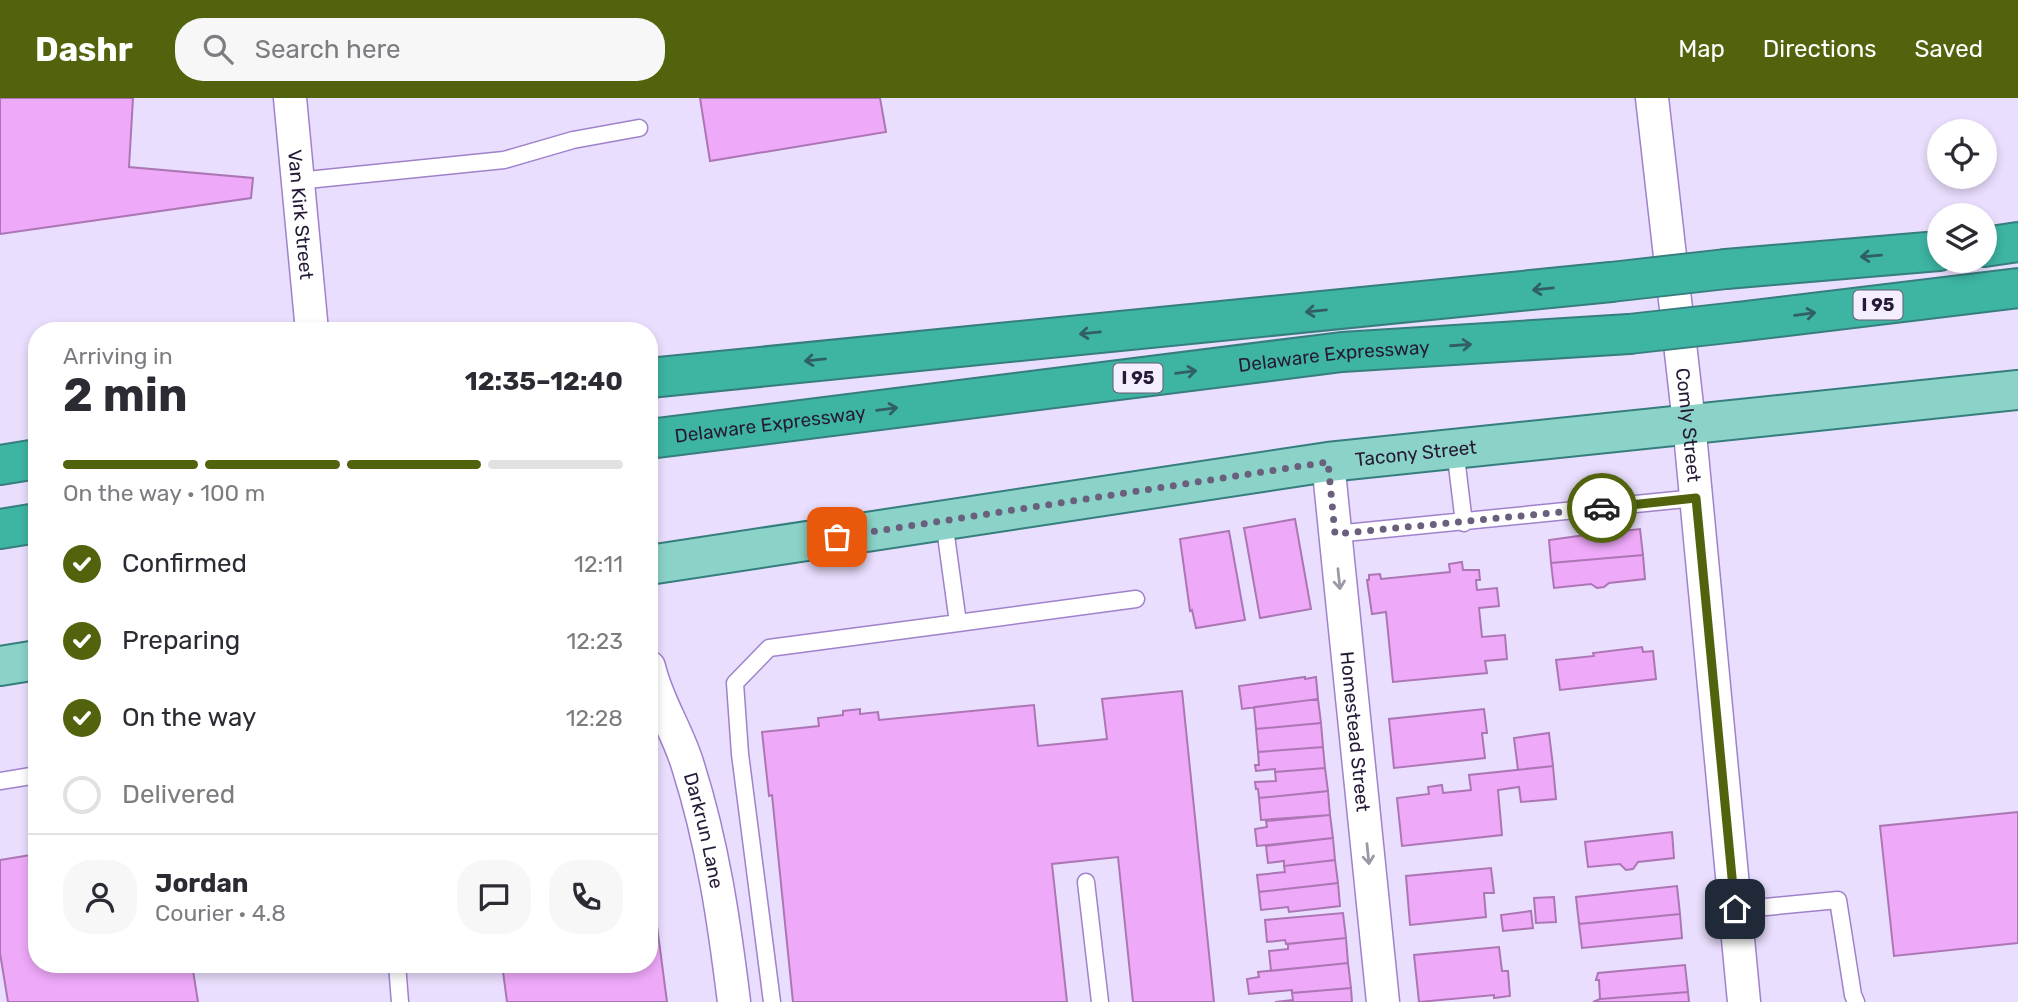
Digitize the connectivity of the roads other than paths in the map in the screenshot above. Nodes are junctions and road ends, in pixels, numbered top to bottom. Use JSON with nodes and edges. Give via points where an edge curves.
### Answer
{"nodes":[{"id":1,"x":290,"y":98,"type":"edge"},
{"id":2,"x":1652,"y":98,"type":"edge"},
{"id":3,"x":639,"y":128,"type":"dead end"},
{"id":4,"x":298,"y":181,"type":"junction"},
{"id":5,"x":2018,"y":242,"type":"edge"},
{"id":6,"x":1997,"y":245,"type":"edge"},
{"id":7,"x":1927,"y":252,"type":"edge"},
{"id":8,"x":2018,"y":288,"type":"edge"},
{"id":9,"x":311,"y":322,"type":"edge"},
{"id":10,"x":658,"y":377,"type":"edge"},
{"id":11,"x":2018,"y":390,"type":"edge"},
{"id":12,"x":1689,"y":423,"type":"junction"},
{"id":13,"x":658,"y":438,"type":"edge"},
{"id":14,"x":1455,"y":449,"type":"junction"},
{"id":15,"x":28,"y":460,"type":"edge"},
{"id":16,"x":1328,"y":462,"type":"junction"},
{"id":17,"x":0,"y":465,"type":"edge"},
{"id":18,"x":1696,"y":498,"type":"junction"},
{"id":19,"x":944,"y":521,"type":"junction"},
{"id":20,"x":1464,"y":523,"type":"junction"},
{"id":21,"x":28,"y":524,"type":"edge"},
{"id":22,"x":0,"y":529,"type":"edge"},
{"id":23,"x":1335,"y":534,"type":"junction"},
{"id":24,"x":658,"y":564,"type":"edge"},
{"id":25,"x":1136,"y":599,"type":"dead end"},
{"id":26,"x":958,"y":623,"type":"junction"},
{"id":27,"x":28,"y":661,"type":"edge"},
{"id":28,"x":0,"y":666,"type":"edge"},
{"id":29,"x":658,"y":697,"type":"edge"},
{"id":30,"x":28,"y":776,"type":"edge"},
{"id":31,"x":0,"y":781,"type":"edge"},
{"id":32,"x":1086,"y":882,"type":"dead end"},
{"id":33,"x":1735,"y":909,"type":"junction"},
{"id":34,"x":398,"y":973,"type":"edge"},
{"id":35,"x":400,"y":1002,"type":"edge"},
{"id":36,"x":734,"y":1002,"type":"edge"},
{"id":37,"x":772,"y":1002,"type":"edge"},
{"id":38,"x":1100,"y":1002,"type":"edge"},
{"id":39,"x":1383,"y":1002,"type":"edge"},
{"id":40,"x":1744,"y":1002,"type":"edge"},
{"id":41,"x":1856,"y":1002,"type":"edge"}],
"edges":[{"from":1,"to":4,"type":"street","name":"Van Kirk Street"},
{"from":2,"to":12,"type":"street","name":"Comly Street"},
{"from":3,"to":4,"type":"lane","via":[[573,140],[504,160]]},
{"from":4,"to":9,"type":"street","name":"Van Kirk Street"},
{"from":5,"to":6,"type":"highway"},
{"from":7,"to":10,"type":"highway","one_way":true,"bridge":true},
{"from":13,"to":8,"type":"highway","name":"Delaware Expressway","number":"I 95","one_way":true,"bridge":true,"via":[[1342,352],[1629,334]]},
{"from":11,"to":12,"type":"main road","name":"Tacony Street"},
{"from":12,"to":14,"type":"main road","name":"Tacony Street"},
{"from":12,"to":18,"type":"street","name":"Comly Street"},
{"from":14,"to":16,"type":"main road","name":"Tacony Street"},
{"from":14,"to":20,"type":"lane"},
{"from":15,"to":17,"type":"highway"},
{"from":16,"to":19,"type":"main road","name":"Tacony Street"},
{"from":16,"to":23,"type":"street","name":"Homestead Street"},
{"from":18,"to":20,"type":"lane"},
{"from":18,"to":33,"type":"street","name":"Comly Street"},
{"from":19,"to":24,"type":"main road","name":"Tacony Street"},
{"from":19,"to":26,"type":"lane"},
{"from":20,"to":23,"type":"lane"},
{"from":21,"to":22,"type":"highway"},
{"from":23,"to":39,"type":"street","name":"Homestead Street","one_way":true},
{"from":25,"to":26,"type":"lane"},
{"from":26,"to":37,"type":"lane","via":[[769,648],[735,683]]},
{"from":27,"to":28,"type":"main road"},
{"from":29,"to":36,"type":"street","name":"Darkrun Lane","via":[[688,763],[708,839]]},
{"from":30,"to":31,"type":"lane"},
{"from":32,"to":38,"type":"lane"},
{"from":33,"to":40,"type":"street","name":"Comly Street"},
{"from":33,"to":41,"type":"lane","via":[[1838,900]]},
{"from":34,"to":35,"type":"lane"}]}
